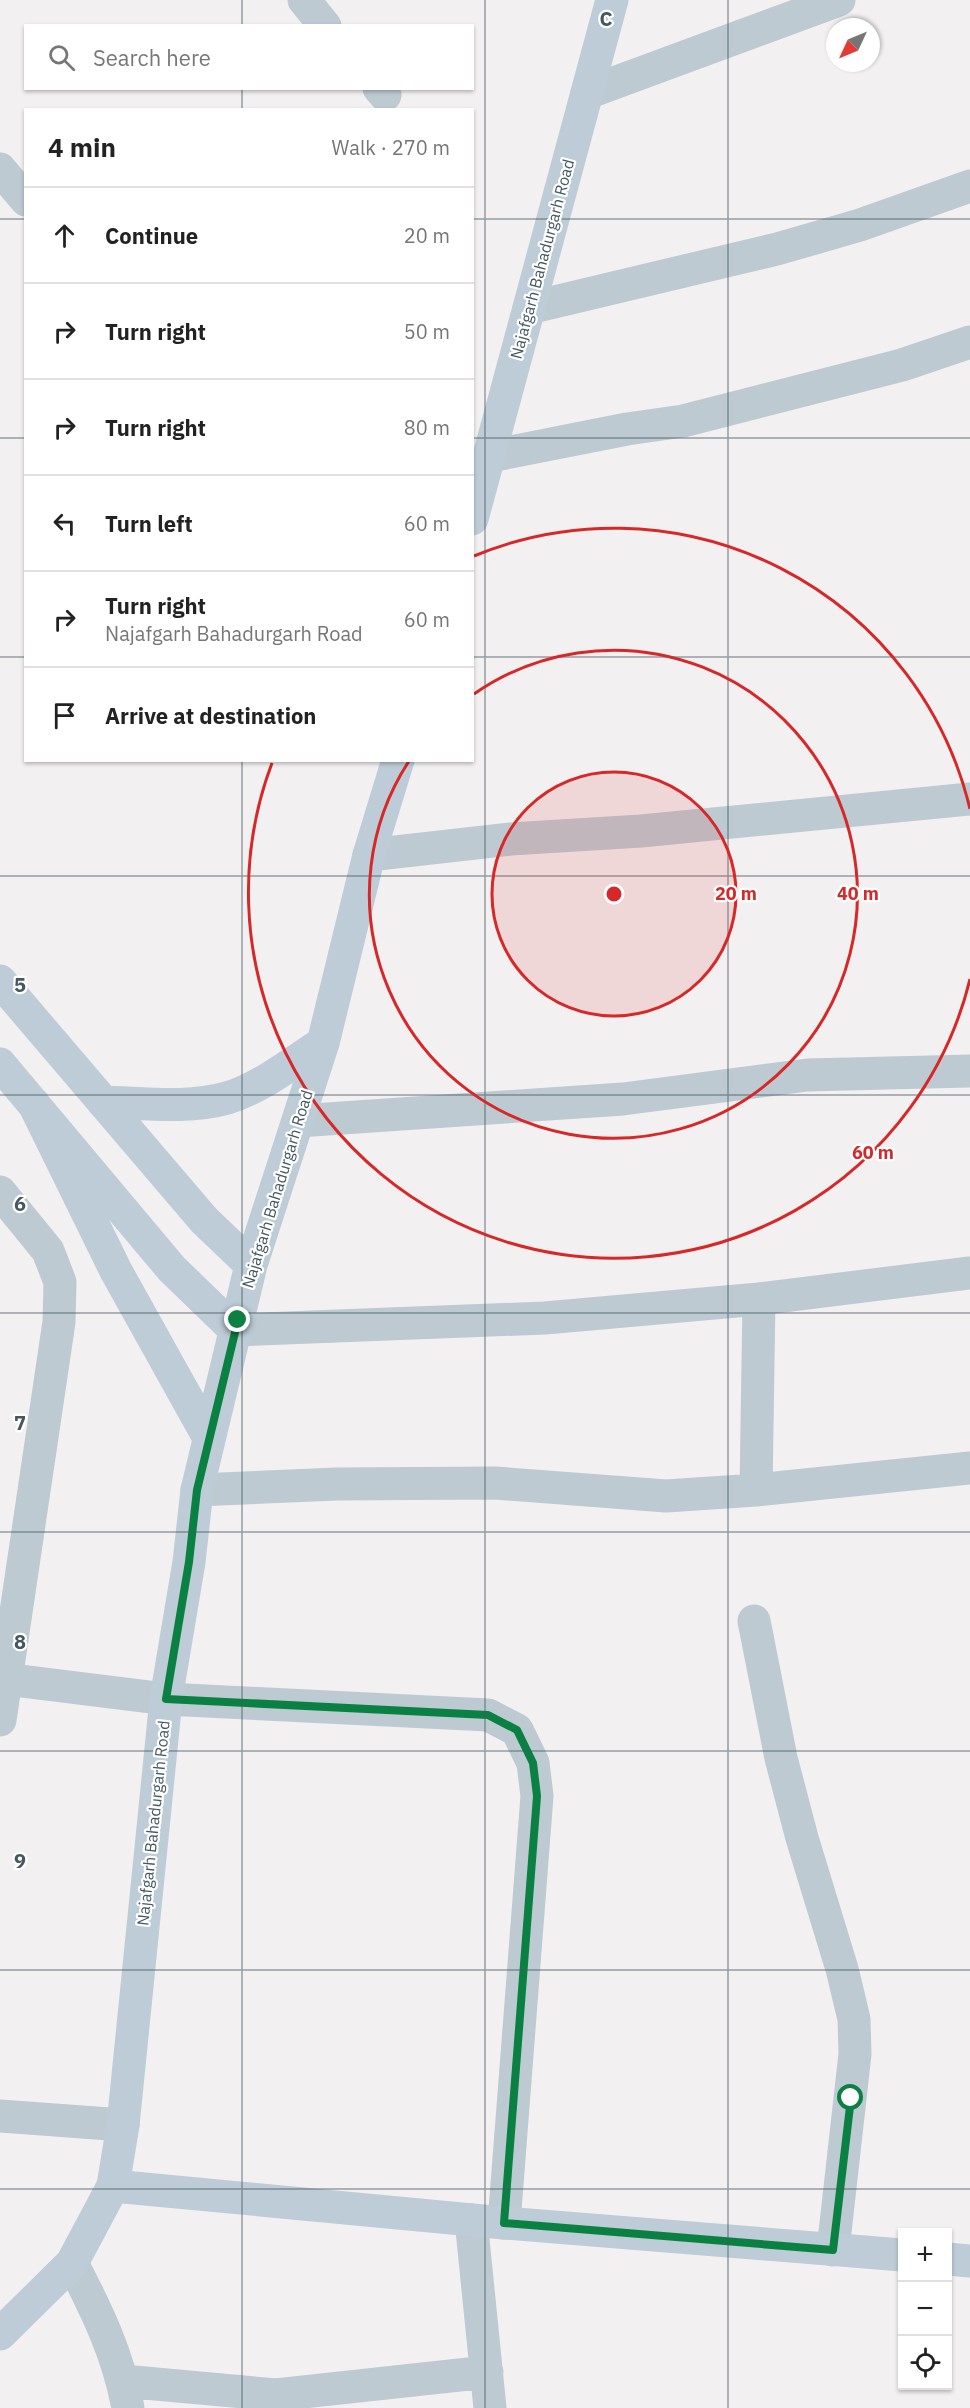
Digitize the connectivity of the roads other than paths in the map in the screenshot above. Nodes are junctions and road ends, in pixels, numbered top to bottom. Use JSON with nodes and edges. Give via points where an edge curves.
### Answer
{"nodes":[{"id":1,"x":304,"y":0,"type":"edge"},
{"id":2,"x":612,"y":0,"type":"edge"},
{"id":3,"x":839,"y":0,"type":"edge"},
{"id":4,"x":324,"y":24,"type":"edge"},
{"id":5,"x":587,"y":93,"type":"junction"},
{"id":6,"x":0,"y":169,"type":"edge"},
{"id":7,"x":970,"y":186,"type":"edge"},
{"id":8,"x":24,"y":198,"type":"edge"},
{"id":9,"x":529,"y":308,"type":"junction"},
{"id":10,"x":970,"y":342,"type":"edge"},
{"id":11,"x":490,"y":456,"type":"junction"},
{"id":12,"x":474,"y":512,"type":"edge"},
{"id":13,"x":397,"y":762,"type":"edge"},
{"id":14,"x":970,"y":799,"type":"edge"},
{"id":15,"x":369,"y":855,"type":"junction"},
{"id":16,"x":0,"y":981,"type":"edge"},
{"id":17,"x":323,"y":1043,"type":"junction"},
{"id":18,"x":0,"y":1064,"type":"edge"},
{"id":19,"x":970,"y":1071,"type":"edge"},
{"id":20,"x":104,"y":1102,"type":"junction"},
{"id":21,"x":34,"y":1104,"type":"junction"},
{"id":22,"x":298,"y":1121,"type":"junction"},
{"id":23,"x":0,"y":1192,"type":"edge"},
{"id":24,"x":251,"y":1265,"type":"junction"},
{"id":25,"x":970,"y":1273,"type":"edge"},
{"id":26,"x":759,"y":1299,"type":"junction"},
{"id":27,"x":235,"y":1330,"type":"junction"},
{"id":28,"x":209,"y":1438,"type":"junction"},
{"id":29,"x":970,"y":1468,"type":"edge"},
{"id":30,"x":197,"y":1490,"type":"junction"},
{"id":31,"x":756,"y":1490,"type":"junction"},
{"id":32,"x":754,"y":1621,"type":"dead end"},
{"id":33,"x":2,"y":1678,"type":"edge"},
{"id":34,"x":166,"y":1699,"type":"junction"},
{"id":35,"x":0,"y":1720,"type":"edge"},
{"id":36,"x":0,"y":2116,"type":"edge"},
{"id":37,"x":123,"y":2125,"type":"junction"},
{"id":38,"x":113,"y":2186,"type":"junction"},
{"id":39,"x":471,"y":2220,"type":"junction"},
{"id":40,"x":504,"y":2223,"type":"junction"},
{"id":41,"x":833,"y":2250,"type":"junction"},
{"id":42,"x":898,"y":2255,"type":"edge"},
{"id":43,"x":952,"y":2259,"type":"edge"},
{"id":44,"x":970,"y":2261,"type":"edge"},
{"id":45,"x":72,"y":2263,"type":"junction"},
{"id":46,"x":0,"y":2334,"type":"edge"},
{"id":47,"x":486,"y":2372,"type":"junction"},
{"id":48,"x":125,"y":2395,"type":"edge"},
{"id":49,"x":490,"y":2408,"type":"edge"}],
"edges":[{"from":1,"to":4,"type":"street"},
{"from":2,"to":5,"type":"street","name":"Najafgarh Bahadurgarh Road"},
{"from":3,"to":5,"type":"street"},
{"from":5,"to":9,"type":"street","name":"Najafgarh Bahadurgarh Road"},
{"from":6,"to":8,"type":"street"},
{"from":7,"to":9,"type":"street","via":[[777,249]]},
{"from":9,"to":11,"type":"street","name":"Najafgarh Bahadurgarh Road"},
{"from":10,"to":11,"type":"street","via":[[902,365],[683,421]]},
{"from":11,"to":12,"type":"street","name":"Najafgarh Bahadurgarh Road"},
{"from":13,"to":15,"type":"street","name":"Najafgarh Bahadurgarh Road"},
{"from":14,"to":15,"type":"street","via":[[641,831],[511,838]]},
{"from":15,"to":17,"type":"street","name":"Najafgarh Bahadurgarh Road"},
{"from":16,"to":20,"type":"street"},
{"from":17,"to":20,"type":"street","via":[[228,1098],[194,1104]]},
{"from":17,"to":22,"type":"street","name":"Najafgarh Bahadurgarh Road"},
{"from":18,"to":21,"type":"street"},
{"from":19,"to":22,"type":"street","via":[[807,1075],[623,1099]]},
{"from":20,"to":24,"type":"street","via":[[204,1220]]},
{"from":21,"to":27,"type":"street","via":[[172,1269]]},
{"from":21,"to":28,"type":"street","via":[[116,1271]]},
{"from":22,"to":24,"type":"street","name":"Najafgarh Bahadurgarh Road"},
{"from":23,"to":33,"type":"street","via":[[48,1251],[60,1282],[59,1322]]},
{"from":24,"to":27,"type":"street","name":"Najafgarh Bahadurgarh Road"},
{"from":25,"to":26,"type":"street"},
{"from":26,"to":27,"type":"street","via":[[545,1318]]},
{"from":26,"to":31,"type":"street"},
{"from":27,"to":28,"type":"street","name":"Najafgarh Bahadurgarh Road"},
{"from":28,"to":30,"type":"street","name":"Najafgarh Bahadurgarh Road"},
{"from":29,"to":31,"type":"street"},
{"from":30,"to":31,"type":"street","via":[[495,1483],[666,1496]]},
{"from":30,"to":34,"type":"street","name":"Najafgarh Bahadurgarh Road"},
{"from":32,"to":41,"type":"street","via":[[784,1769],[854,2019],[855,2054]]},
{"from":33,"to":34,"type":"street"},
{"from":33,"to":35,"type":"street"},
{"from":34,"to":37,"type":"street","name":"Najafgarh Bahadurgarh Road"},
{"from":34,"to":40,"type":"street","via":[[488,1715],[517,1730],[533,1763],[537,1796]]},
{"from":36,"to":37,"type":"street"},
{"from":37,"to":38,"type":"street","name":"Najafgarh Bahadurgarh Road"},
{"from":38,"to":39,"type":"street"},
{"from":38,"to":45,"type":"street","name":"Najafgarh Bahadurgarh Road"},
{"from":39,"to":40,"type":"street"},
{"from":39,"to":47,"type":"street"},
{"from":40,"to":41,"type":"street"},
{"from":41,"to":42,"type":"street"},
{"from":43,"to":44,"type":"street"},
{"from":45,"to":46,"type":"street","name":"Najafgarh Bahadurgarh Road"},
{"from":45,"to":48,"type":"street","via":[[102,2322]]},
{"from":47,"to":48,"type":"street","via":[[276,2395]]},
{"from":47,"to":49,"type":"street"}]}
